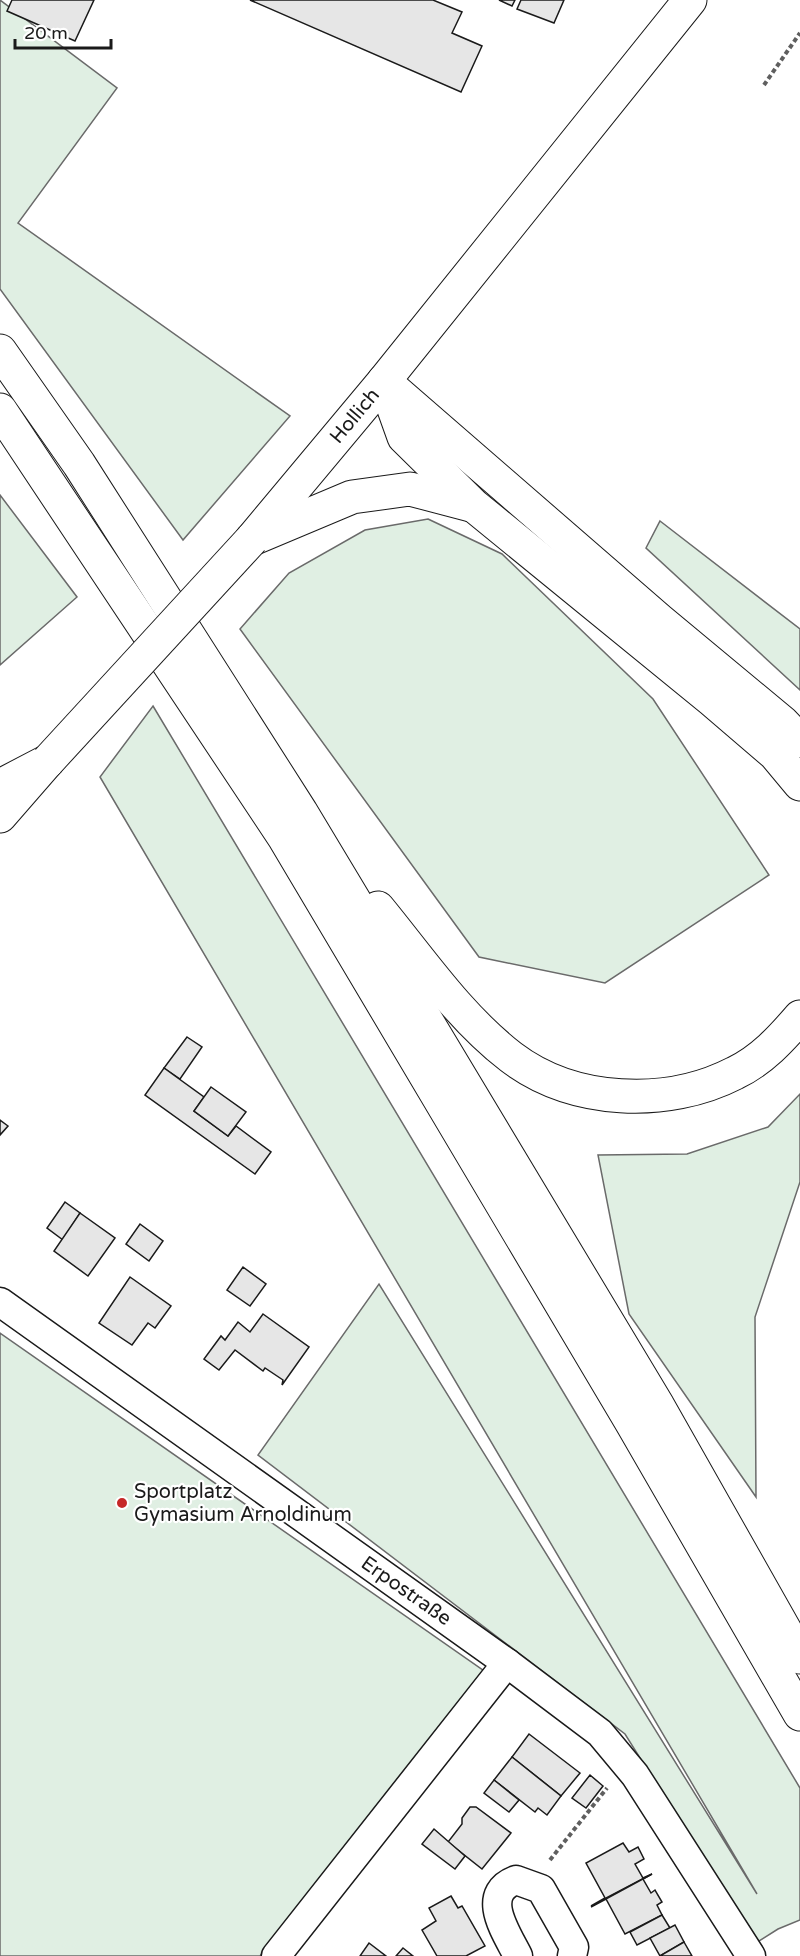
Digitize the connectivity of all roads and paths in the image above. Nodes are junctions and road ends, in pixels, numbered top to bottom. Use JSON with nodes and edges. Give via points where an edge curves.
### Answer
{"nodes":[{"id":1,"x":690,"y":0,"type":"edge"},
{"id":2,"x":800,"y":33,"type":"edge"},
{"id":3,"x":764,"y":86,"type":"dead end"},
{"id":4,"x":0,"y":351,"type":"edge"},
{"id":5,"x":384,"y":381,"type":"junction"},
{"id":6,"x":0,"y":410,"type":"edge"},
{"id":7,"x":473,"y":505,"type":"junction"},
{"id":8,"x":252,"y":539,"type":"junction"},
{"id":9,"x":800,"y":741,"type":"edge"},
{"id":10,"x":48,"y":761,"type":"junction"},
{"id":11,"x":800,"y":784,"type":"edge"},
{"id":12,"x":0,"y":786,"type":"edge"},
{"id":13,"x":301,"y":812,"type":"junction"},
{"id":14,"x":0,"y":816,"type":"edge"},
{"id":15,"x":800,"y":1017,"type":"edge"},
{"id":16,"x":0,"y":1302,"type":"edge"},
{"id":17,"x":800,"y":1657,"type":"edge"},
{"id":18,"x":507,"y":1663,"type":"junction"},
{"id":19,"x":800,"y":1714,"type":"edge"},
{"id":20,"x":626,"y":1764,"type":"junction"},
{"id":21,"x":531,"y":1884,"type":"junction"},
{"id":22,"x":276,"y":1956,"type":"edge"},
{"id":23,"x":518,"y":1956,"type":"edge"},
{"id":24,"x":572,"y":1956,"type":"edge"},
{"id":25,"x":751,"y":1956,"type":"edge"}],
"edges":[{"from":1,"to":5,"type":"main road","name":"Hollich"},
{"from":2,"to":3,"type":"path"},
{"from":4,"to":13,"type":"main road","via":[[79,464]]},
{"from":5,"to":7,"type":"main road","via":[[404,437]]},
{"from":5,"to":8,"type":"main road","name":"Hollich"},
{"from":5,"to":9,"type":"main road"},
{"from":6,"to":19,"type":"main road","via":[[284,837]]},
{"from":7,"to":8,"type":"main road","via":[[410,489],[352,497]]},
{"from":7,"to":11,"type":"main road","via":[[739,723],[775,754]]},
{"from":8,"to":10,"type":"main road","name":"Hollich","bridge":true},
{"from":10,"to":12,"type":"main road"},
{"from":10,"to":14,"type":"main road","name":"Hollich"},
{"from":13,"to":15,"type":"main road","via":[[466,1017],[512,1058],[554,1083],[599,1093],[643,1096],[693,1090],[736,1073],[774,1047]]},
{"from":13,"to":17,"type":"main road","via":[[658,1407]]},
{"from":16,"to":18,"type":"street","name":"Erpostraße"},
{"from":18,"to":20,"type":"street","name":"Erpostraße","via":[[600,1733]]},
{"from":18,"to":22,"type":"street"},
{"from":20,"to":21,"type":"path"},
{"from":20,"to":25,"type":"street","name":"Erpostraße"},
{"from":21,"to":23,"type":"street","via":[[516,1880],[501,1889],[497,1897],[496,1909]]},
{"from":21,"to":24,"type":"street","via":[[541,1889],[574,1947]]}]}
